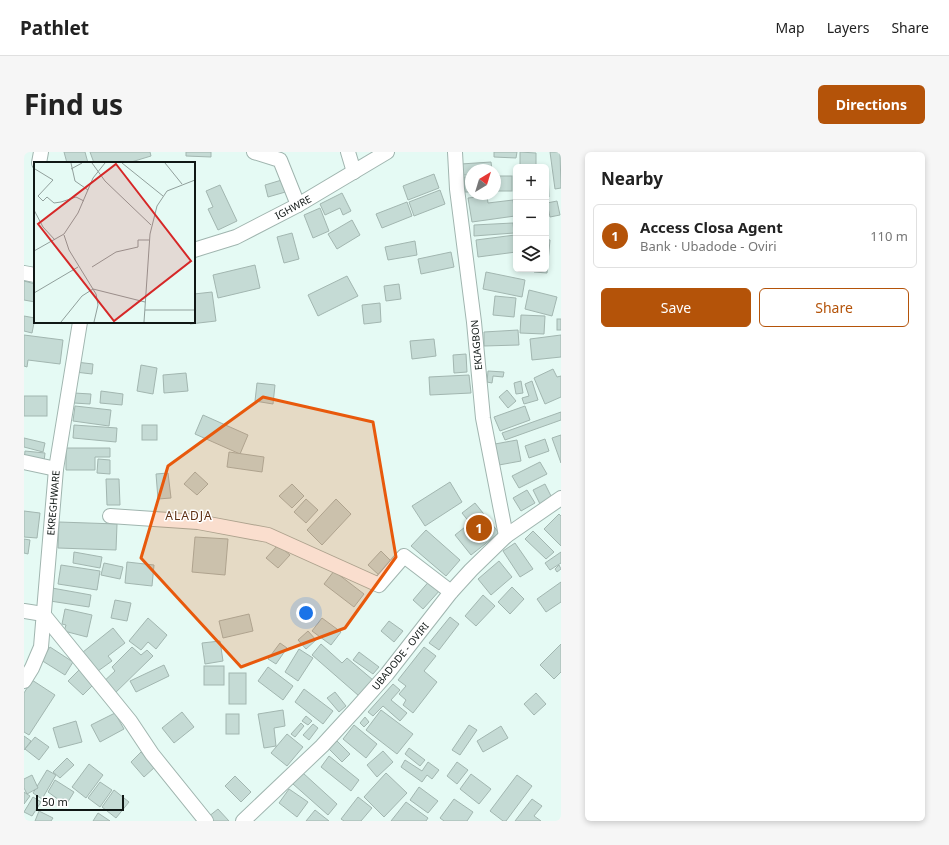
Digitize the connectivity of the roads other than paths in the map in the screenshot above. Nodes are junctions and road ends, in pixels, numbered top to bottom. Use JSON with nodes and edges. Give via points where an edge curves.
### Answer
{"nodes":[{"id":1,"x":41,"y":152,"type":"edge"},
{"id":2,"x":254,"y":152,"type":"edge"},
{"id":3,"x":348,"y":152,"type":"edge"},
{"id":4,"x":387,"y":152,"type":"edge"},
{"id":5,"x":455,"y":152,"type":"edge"},
{"id":6,"x":39,"y":162,"type":"edge"},
{"id":7,"x":354,"y":172,"type":"junction"},
{"id":8,"x":298,"y":206,"type":"junction"},
{"id":9,"x":195,"y":250,"type":"edge"},
{"id":10,"x":24,"y":273,"type":"edge"},
{"id":11,"x":34,"y":275,"type":"edge"},
{"id":12,"x":80,"y":323,"type":"edge"},
{"id":13,"x":24,"y":462,"type":"edge"},
{"id":14,"x":56,"y":469,"type":"junction"},
{"id":15,"x":561,"y":498,"type":"edge"},
{"id":16,"x":110,"y":516,"type":"dead end"},
{"id":17,"x":506,"y":536,"type":"junction"},
{"id":18,"x":451,"y":592,"type":"junction"},
{"id":19,"x":24,"y":611,"type":"edge"},
{"id":20,"x":43,"y":614,"type":"junction"},
{"id":21,"x":24,"y":681,"type":"edge"},
{"id":22,"x":206,"y":821,"type":"edge"},
{"id":23,"x":243,"y":821,"type":"edge"}],
"edges":[{"from":1,"to":6,"type":"street"},
{"from":2,"to":8,"type":"street","via":[[280,160]]},
{"from":3,"to":7,"type":"street"},
{"from":4,"to":7,"type":"street","name":"IGHWRE"},
{"from":5,"to":17,"type":"street","name":"EKIAGBON","via":[[483,418]]},
{"from":7,"to":8,"type":"street","name":"IGHWRE"},
{"from":8,"to":9,"type":"street","name":"IGHWRE","via":[[236,237]]},
{"from":10,"to":11,"type":"street"},
{"from":12,"to":14,"type":"street","name":"EKREGHWARE"},
{"from":13,"to":14,"type":"street"},
{"from":14,"to":20,"type":"street","name":"EKREGHWARE"},
{"from":15,"to":17,"type":"street","name":"UBADODE - OVIRI"},
{"from":16,"to":18,"type":"street","via":[[198,522],[268,535],[379,585],[404,556]]},
{"from":17,"to":18,"type":"street","name":"UBADODE - OVIRI"},
{"from":18,"to":23,"type":"street","name":"UBADODE - OVIRI","via":[[387,674],[355,710],[322,746]]},
{"from":19,"to":20,"type":"street"},
{"from":20,"to":21,"type":"street","name":"EKREGHWARE","via":[[40,647]]},
{"from":20,"to":22,"type":"street","via":[[130,721],[152,754]]}]}
